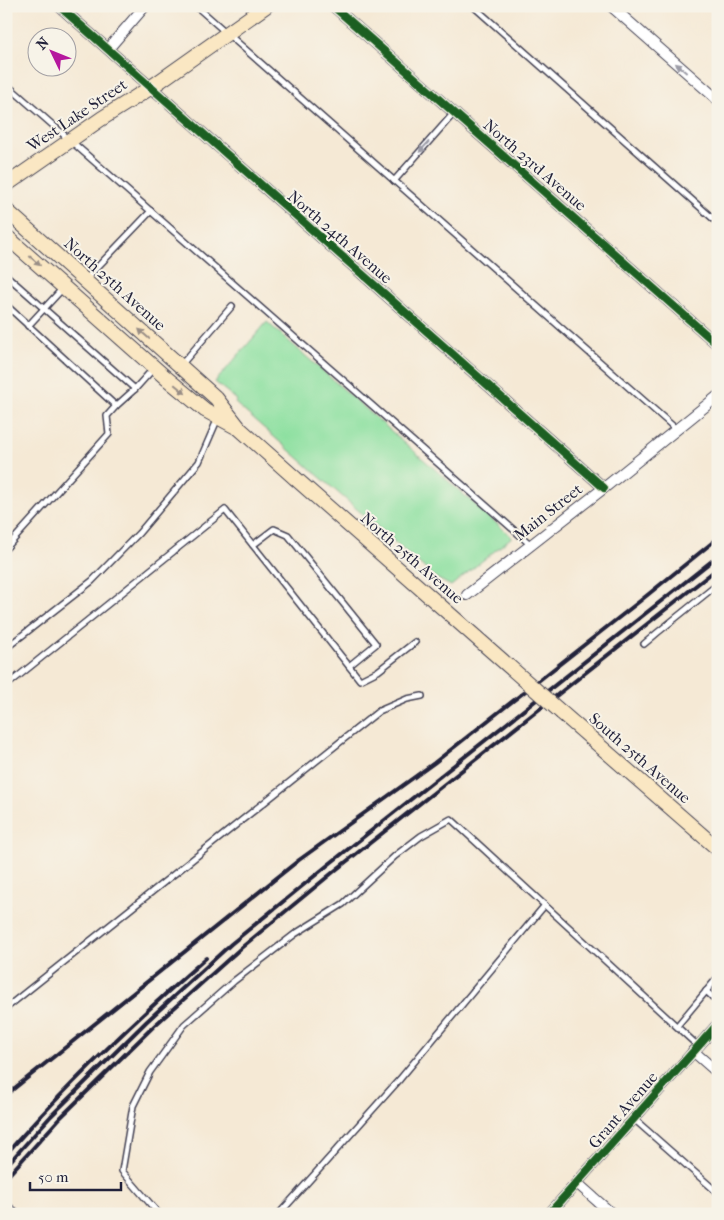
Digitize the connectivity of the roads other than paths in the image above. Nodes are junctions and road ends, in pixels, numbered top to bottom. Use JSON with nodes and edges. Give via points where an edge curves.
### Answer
{"nodes":[{"id":1,"x":59,"y":6,"type":"edge"},
{"id":2,"x":146,"y":6,"type":"edge"},
{"id":3,"x":196,"y":6,"type":"edge"},
{"id":4,"x":266,"y":6,"type":"edge"},
{"id":5,"x":334,"y":6,"type":"edge"},
{"id":6,"x":473,"y":6,"type":"edge"},
{"id":7,"x":611,"y":6,"type":"edge"},
{"id":8,"x":227,"y":34,"type":"junction"},
{"id":9,"x":108,"y":49,"type":"junction"},
{"id":10,"x":6,"y":84,"type":"edge"},
{"id":11,"x":150,"y":88,"type":"junction"},
{"id":12,"x":718,"y":100,"type":"edge"},
{"id":13,"x":454,"y":113,"type":"junction"},
{"id":14,"x":70,"y":140,"type":"junction"},
{"id":15,"x":394,"y":181,"type":"junction"},
{"id":16,"x":6,"y":185,"type":"edge"},
{"id":17,"x":6,"y":210,"type":"edge"},
{"id":18,"x":151,"y":211,"type":"junction"},
{"id":19,"x":718,"y":223,"type":"edge"},
{"id":20,"x":6,"y":236,"type":"edge"},
{"id":21,"x":6,"y":275,"type":"edge"},
{"id":22,"x":85,"y":281,"type":"junction"},
{"id":23,"x":64,"y":287,"type":"junction"},
{"id":24,"x":6,"y":305,"type":"edge"},
{"id":25,"x":232,"y":306,"type":"dead end"},
{"id":26,"x":44,"y":309,"type":"junction"},
{"id":27,"x":28,"y":326,"type":"junction"},
{"id":28,"x":718,"y":345,"type":"edge"},
{"id":29,"x":180,"y":366,"type":"junction"},
{"id":30,"x":155,"y":368,"type":"junction"},
{"id":31,"x":135,"y":389,"type":"junction"},
{"id":32,"x":718,"y":396,"type":"edge"},
{"id":33,"x":116,"y":406,"type":"junction"},
{"id":34,"x":218,"y":418,"type":"junction"},
{"id":35,"x":240,"y":429,"type":"junction"},
{"id":36,"x":676,"y":429,"type":"junction"},
{"id":37,"x":604,"y":488,"type":"junction"},
{"id":38,"x":253,"y":545,"type":"junction"},
{"id":39,"x":531,"y":545,"type":"junction"},
{"id":40,"x":6,"y":548,"type":"edge"},
{"id":41,"x":718,"y":584,"type":"edge"},
{"id":42,"x":467,"y":594,"type":"dead end"},
{"id":43,"x":415,"y":642,"type":"dead end"},
{"id":44,"x":644,"y":644,"type":"dead end"},
{"id":45,"x":6,"y":648,"type":"edge"},
{"id":46,"x":349,"y":666,"type":"junction"},
{"id":47,"x":6,"y":686,"type":"edge"},
{"id":48,"x":422,"y":696,"type":"dead end"},
{"id":49,"x":562,"y":713,"type":"joint"},
{"id":50,"x":718,"y":849,"type":"edge"},
{"id":51,"x":545,"y":905,"type":"junction"},
{"id":52,"x":718,"y":977,"type":"edge"},
{"id":53,"x":706,"y":991,"type":"junction"},
{"id":54,"x":718,"y":1002,"type":"edge"},
{"id":55,"x":6,"y":1008,"type":"edge"},
{"id":56,"x":718,"y":1024,"type":"edge"},
{"id":57,"x":677,"y":1026,"type":"junction"},
{"id":58,"x":696,"y":1048,"type":"junction"},
{"id":59,"x":718,"y":1073,"type":"edge"},
{"id":60,"x":634,"y":1119,"type":"junction"},
{"id":61,"x":577,"y":1183,"type":"junction"},
{"id":62,"x":718,"y":1192,"type":"edge"},
{"id":63,"x":159,"y":1214,"type":"edge"},
{"id":64,"x":279,"y":1214,"type":"edge"},
{"id":65,"x":549,"y":1214,"type":"edge"},
{"id":66,"x":612,"y":1214,"type":"edge"}],
"edges":[{"from":1,"to":9,"type":"street","name":"North 24th Avenue"},
{"from":2,"to":9,"type":"street"},
{"from":3,"to":8,"type":"lane"},
{"from":4,"to":8,"type":"main road","name":"West Lake Street"},
{"from":5,"to":13,"type":"street","name":"North 23rd Avenue"},
{"from":6,"to":19,"type":"lane"},
{"from":12,"to":7,"type":"street","one_way":true},
{"from":8,"to":11,"type":"main road","name":"West Lake Street"},
{"from":8,"to":15,"type":"lane"},
{"from":9,"to":11,"type":"street","name":"North 24th Avenue"},
{"from":10,"to":14,"type":"lane"},
{"from":11,"to":14,"type":"main road","name":"West Lake Street"},
{"from":11,"to":37,"type":"street","name":"North 24th Avenue"},
{"from":13,"to":15,"type":"lane","one_way":true},
{"from":13,"to":28,"type":"street","name":"North 23rd Avenue"},
{"from":14,"to":16,"type":"main road","name":"West Lake Street"},
{"from":14,"to":18,"type":"lane"},
{"from":15,"to":36,"type":"lane"},
{"from":17,"to":22,"type":"main road","name":"North 25th Avenue"},
{"from":18,"to":22,"type":"lane"},
{"from":18,"to":39,"type":"lane"},
{"from":20,"to":23,"type":"main road","name":"North 25th Avenue","one_way":true},
{"from":21,"to":26,"type":"lane"},
{"from":29,"to":22,"type":"main road","name":"North 25th Avenue","one_way":true},
{"from":23,"to":26,"type":"lane"},
{"from":23,"to":30,"type":"main road","name":"North 25th Avenue"},
{"from":24,"to":27,"type":"lane"},
{"from":25,"to":29,"type":"lane"},
{"from":26,"to":27,"type":"lane"},
{"from":26,"to":31,"type":"lane"},
{"from":27,"to":33,"type":"lane"},
{"from":29,"to":35,"type":"main road","name":"North 25th Avenue","via":[[216,398]]},
{"from":30,"to":31,"type":"lane"},
{"from":30,"to":34,"type":"main road","name":"North 25th Avenue","one_way":true},
{"from":31,"to":33,"type":"lane"},
{"from":32,"to":36,"type":"street","name":"Main Street"},
{"from":33,"to":40,"type":"lane","via":[[107,416],[109,434]]},
{"from":34,"to":35,"type":"main road","name":"North 25th Avenue"},
{"from":34,"to":45,"type":"lane","via":[[199,462],[139,534],[92,581]]},
{"from":35,"to":49,"type":"main road","name":"North 25th Avenue","bridge":true},
{"from":36,"to":37,"type":"street","name":"Main Street"},
{"from":37,"to":39,"type":"street","name":"Main Street"},
{"from":38,"to":46,"type":"lane"},
{"from":38,"to":46,"type":"lane","via":[[274,529],[288,535],[376,644]]},
{"from":38,"to":47,"type":"lane","via":[[225,510]]},
{"from":39,"to":42,"type":"street","name":"Main Street"},
{"from":41,"to":44,"type":"lane"},
{"from":43,"to":46,"type":"lane","via":[[378,671],[360,680]]},
{"from":48,"to":55,"type":"lane","via":[[379,711]]},
{"from":49,"to":50,"type":"main road","name":"South 25th Avenue"},
{"from":51,"to":57,"type":"lane"},
{"from":51,"to":63,"type":"lane","via":[[451,819],[420,836],[343,904],[295,934],[234,981],[184,1026],[150,1072],[133,1106],[122,1171]]},
{"from":51,"to":64,"type":"lane","via":[[400,1079]]},
{"from":52,"to":53,"type":"lane"},
{"from":53,"to":54,"type":"lane"},
{"from":53,"to":57,"type":"lane"},
{"from":56,"to":58,"type":"street","name":"Grant Avenue"},
{"from":57,"to":58,"type":"lane"},
{"from":58,"to":59,"type":"street"},
{"from":58,"to":60,"type":"street","name":"Grant Avenue"},
{"from":60,"to":61,"type":"street","name":"Grant Avenue"},
{"from":60,"to":62,"type":"lane"},
{"from":61,"to":65,"type":"street","name":"Grant Avenue"},
{"from":61,"to":66,"type":"street"}]}
